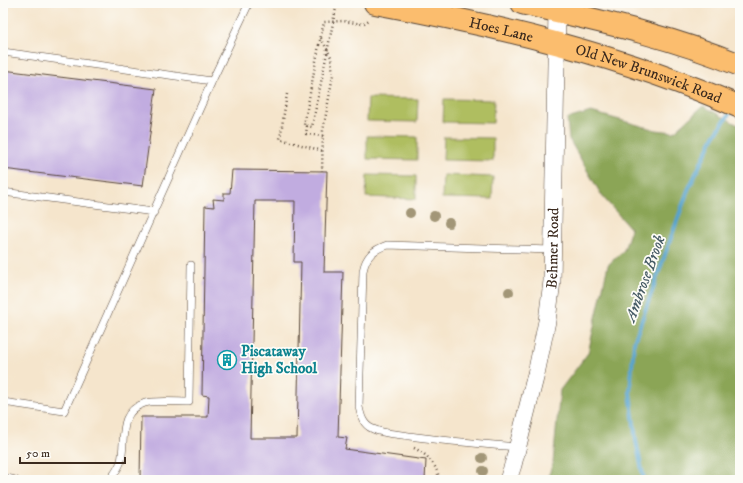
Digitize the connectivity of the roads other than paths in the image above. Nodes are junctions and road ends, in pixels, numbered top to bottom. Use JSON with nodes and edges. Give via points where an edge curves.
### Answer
{"nodes":[{"id":1,"x":249,"y":3,"type":"edge"},
{"id":2,"x":522,"y":3,"type":"edge"},
{"id":3,"x":558,"y":6,"type":"edge"},
{"id":4,"x":373,"y":11,"type":"edge"},
{"id":5,"x":556,"y":43,"type":"junction"},
{"id":6,"x":3,"y":52,"type":"edge"},
{"id":7,"x":735,"y":63,"type":"edge"},
{"id":8,"x":212,"y":80,"type":"junction"},
{"id":9,"x":740,"y":107,"type":"edge"},
{"id":10,"x":3,"y":192,"type":"edge"},
{"id":11,"x":154,"y":212,"type":"junction"},
{"id":12,"x":552,"y":250,"type":"junction"},
{"id":13,"x":191,"y":265,"type":"dead end"},
{"id":14,"x":3,"y":402,"type":"edge"},
{"id":15,"x":518,"y":447,"type":"junction"},
{"id":16,"x":3,"y":477,"type":"edge"},
{"id":17,"x":15,"y":480,"type":"edge"},
{"id":18,"x":110,"y":480,"type":"edge"},
{"id":19,"x":508,"y":480,"type":"edge"}],
"edges":[{"from":1,"to":8,"type":"lane"},
{"from":2,"to":3,"type":"highway","name":"Hoes Lane"},
{"from":3,"to":5,"type":"street","name":"Behmer Road"},
{"from":3,"to":7,"type":"highway"},
{"from":4,"to":5,"type":"highway","name":"Hoes Lane","via":[[514,32]]},
{"from":5,"to":9,"type":"highway","name":"Old New Brunswick Road","via":[[633,66]]},
{"from":5,"to":12,"type":"street","name":"Behmer Road"},
{"from":6,"to":8,"type":"lane"},
{"from":8,"to":11,"type":"lane"},
{"from":10,"to":11,"type":"lane"},
{"from":11,"to":14,"type":"lane","via":[[64,411]]},
{"from":12,"to":15,"type":"street","name":"Behmer Road","via":[[548,321]]},
{"from":12,"to":15,"type":"lane","via":[[387,245],[370,254],[363,272],[358,407],[366,425],[373,430],[448,442]]},
{"from":13,"to":18,"type":"lane","via":[[189,402],[146,402],[134,408],[124,424],[121,462]]},
{"from":15,"to":19,"type":"street","name":"Behmer Road"},
{"from":16,"to":17,"type":"lane"}]}
